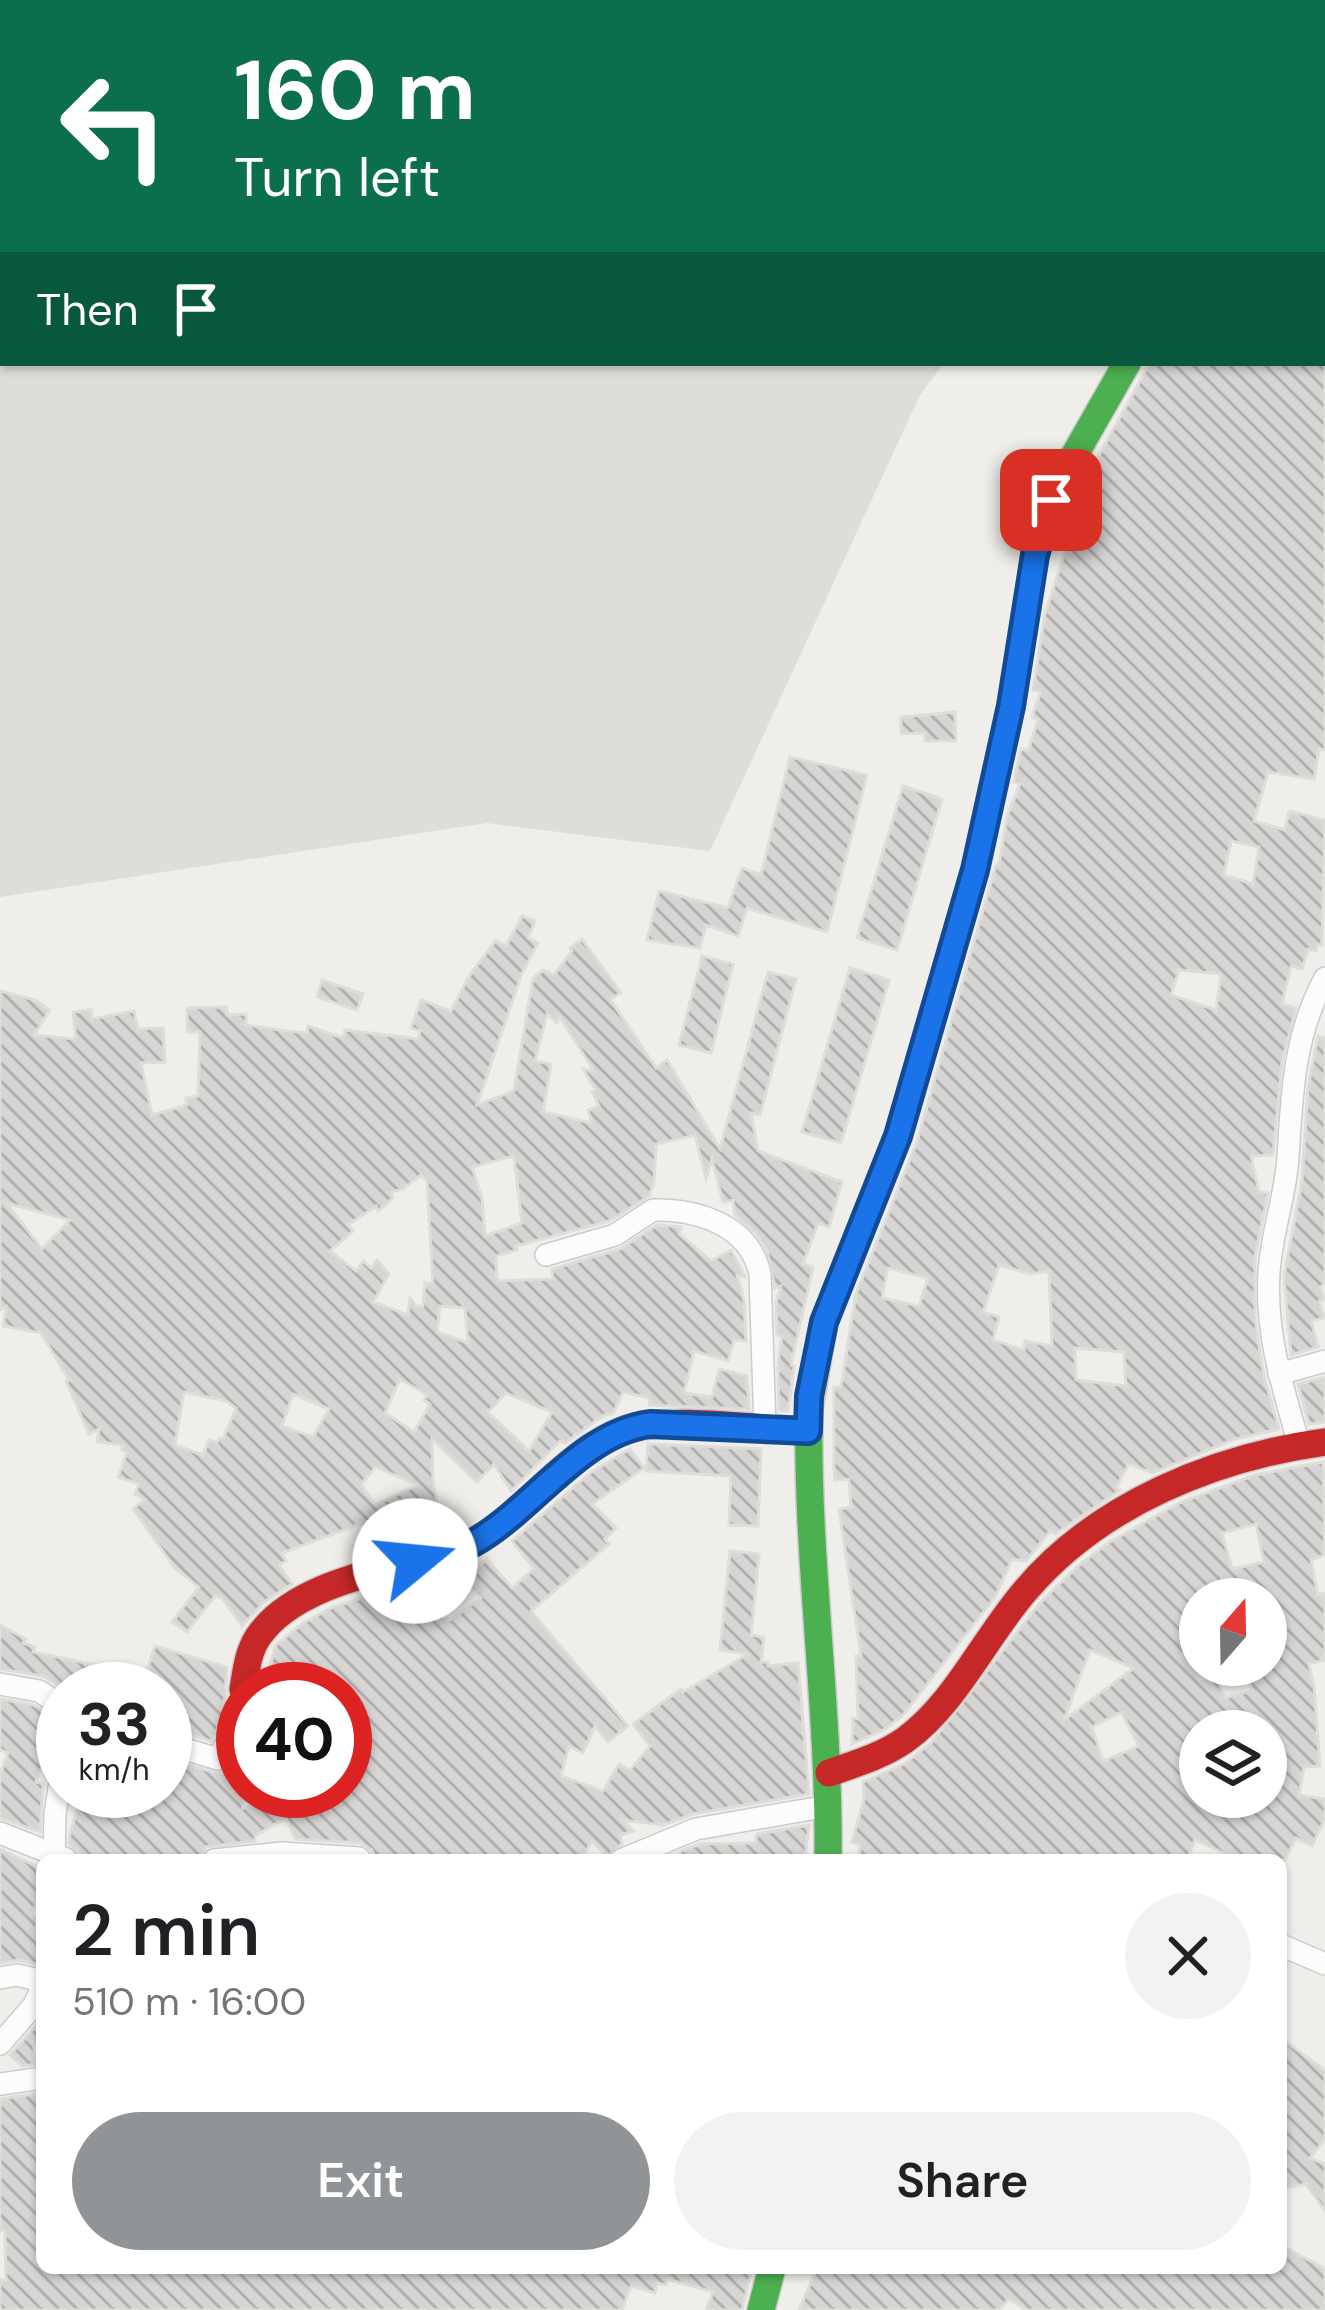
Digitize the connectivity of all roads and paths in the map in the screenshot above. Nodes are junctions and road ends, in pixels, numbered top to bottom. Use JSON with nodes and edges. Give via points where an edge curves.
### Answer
{"nodes":[{"id":1,"x":1125,"y":366,"type":"edge"},
{"id":2,"x":1325,"y":978,"type":"edge"},
{"id":3,"x":546,"y":1255,"type":"dead end"},
{"id":4,"x":1325,"y":1361,"type":"edge"},
{"id":5,"x":1280,"y":1374,"type":"junction"},
{"id":6,"x":765,"y":1429,"type":"junction"},
{"id":7,"x":808,"y":1431,"type":"junction"},
{"id":8,"x":1312,"y":1443,"type":"edge"},
{"id":9,"x":248,"y":1662,"type":"edge"},
{"id":10,"x":0,"y":1684,"type":"edge"},
{"id":11,"x":36,"y":1690,"type":"edge"},
{"id":12,"x":829,"y":1773,"type":"junction"},
{"id":13,"x":828,"y":1806,"type":"junction"},
{"id":14,"x":55,"y":1818,"type":"edge"},
{"id":15,"x":0,"y":1833,"type":"edge"},
{"id":16,"x":48,"y":1854,"type":"edge"},
{"id":17,"x":59,"y":1854,"type":"edge"},
{"id":18,"x":265,"y":1854,"type":"edge"},
{"id":19,"x":308,"y":1854,"type":"edge"},
{"id":20,"x":636,"y":1854,"type":"edge"},
{"id":21,"x":828,"y":1854,"type":"edge"},
{"id":22,"x":1287,"y":1948,"type":"edge"},
{"id":23,"x":1325,"y":1964,"type":"edge"},
{"id":24,"x":0,"y":1978,"type":"edge"},
{"id":25,"x":36,"y":1982,"type":"edge"},
{"id":26,"x":36,"y":2000,"type":"edge"},
{"id":27,"x":0,"y":2044,"type":"edge"},
{"id":28,"x":36,"y":2079,"type":"edge"},
{"id":29,"x":0,"y":2084,"type":"edge"},
{"id":30,"x":770,"y":2274,"type":"edge"},
{"id":31,"x":760,"y":2310,"type":"edge"}],
"edges":[{"from":1,"to":7,"type":"street","via":[[1051,500],[975,870],[898,1136],[824,1322]]},
{"from":2,"to":5,"type":"street","via":[[1292,1077],[1285,1187],[1269,1268]]},
{"from":3,"to":6,"type":"street","via":[[615,1235],[653,1210],[733,1229],[757,1257],[760,1274]]},
{"from":4,"to":5,"type":"street"},
{"from":5,"to":8,"type":"street"},
{"from":6,"to":7,"type":"street"},
{"from":6,"to":9,"type":"street","via":[[625,1428],[475,1543],[303,1600],[253,1639]]},
{"from":7,"to":12,"type":"street"},
{"from":8,"to":12,"type":"street","via":[[1181,1483],[1063,1552],[908,1737]]},
{"from":10,"to":11,"type":"street"},
{"from":12,"to":13,"type":"street"},
{"from":13,"to":20,"type":"street","via":[[696,1829]]},
{"from":13,"to":21,"type":"street"},
{"from":14,"to":17,"type":"street"},
{"from":15,"to":16,"type":"street"},
{"from":18,"to":19,"type":"street"},
{"from":22,"to":23,"type":"street"},
{"from":24,"to":25,"type":"street"},
{"from":26,"to":27,"type":"street"},
{"from":28,"to":29,"type":"street"},
{"from":30,"to":31,"type":"street"}]}
